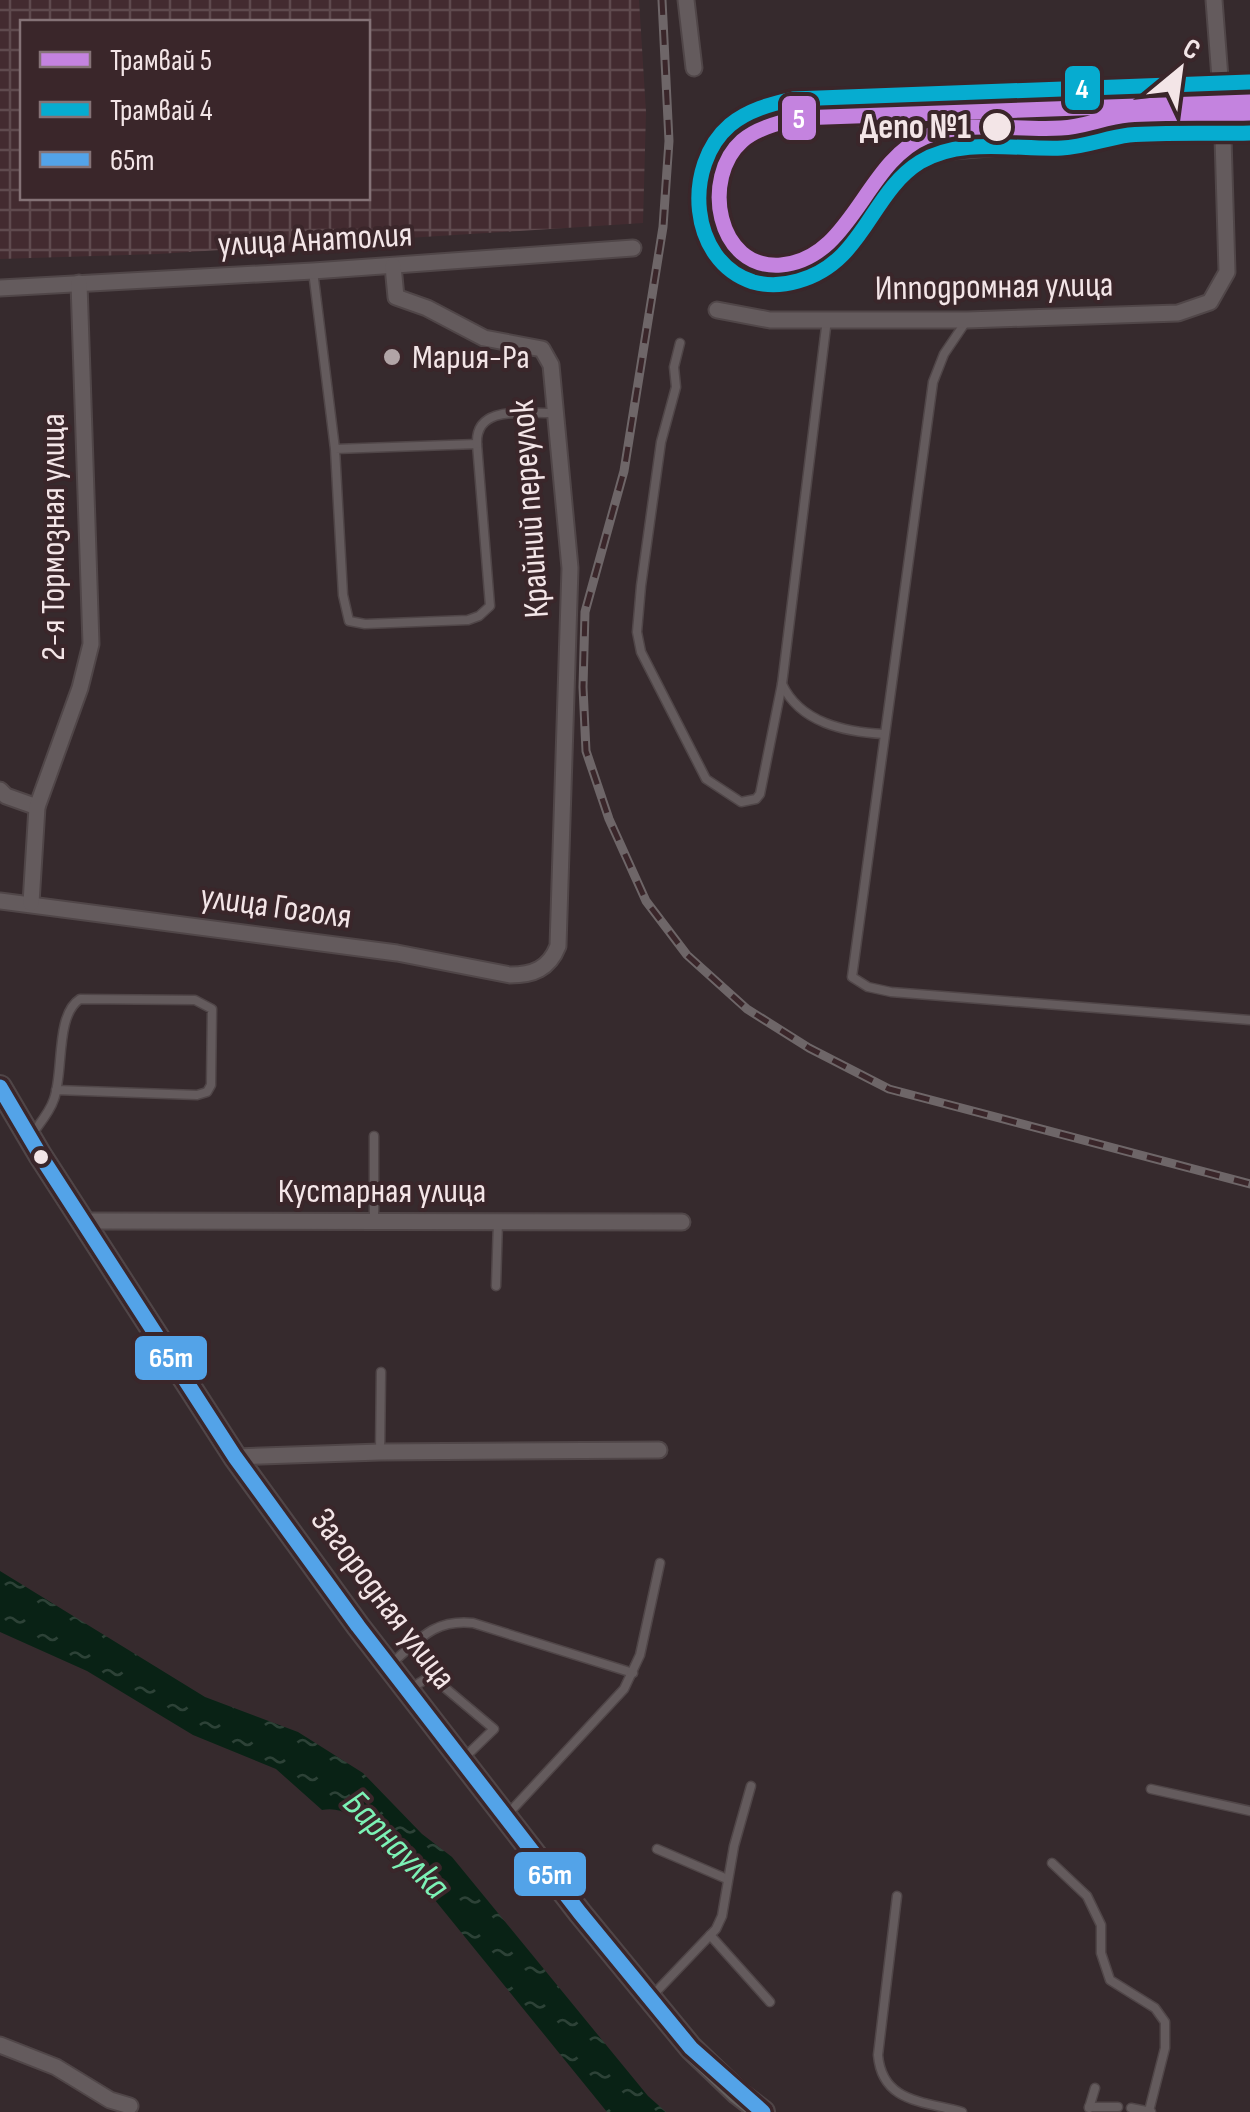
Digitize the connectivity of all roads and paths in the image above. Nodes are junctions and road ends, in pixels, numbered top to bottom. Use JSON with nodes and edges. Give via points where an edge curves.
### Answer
{"nodes":[{"id":1,"x":686,"y":0,"type":"edge"},
{"id":2,"x":1214,"y":0,"type":"edge"},
{"id":3,"x":694,"y":68,"type":"dead end"},
{"id":4,"x":1250,"y":88,"type":"edge"},
{"id":5,"x":1220,"y":90,"type":"junction"},
{"id":6,"x":770,"y":105,"type":"dead end"},
{"id":7,"x":1250,"y":126,"type":"edge"},
{"id":8,"x":1222,"y":128,"type":"junction"},
{"id":9,"x":952,"y":155,"type":"dead end"},
{"id":10,"x":633,"y":248,"type":"dead end"},
{"id":11,"x":393,"y":266,"type":"junction"},
{"id":12,"x":313,"y":272,"type":"junction"},
{"id":13,"x":79,"y":282,"type":"junction"},
{"id":14,"x":0,"y":288,"type":"edge"},
{"id":15,"x":718,"y":310,"type":"dead end"},
{"id":16,"x":826,"y":319,"type":"junction"},
{"id":17,"x":966,"y":320,"type":"junction"},
{"id":18,"x":680,"y":343,"type":"dead end"},
{"id":19,"x":554,"y":413,"type":"junction"},
{"id":20,"x":477,"y":444,"type":"junction"},
{"id":21,"x":335,"y":449,"type":"junction"},
{"id":22,"x":782,"y":684,"type":"junction"},
{"id":23,"x":884,"y":734,"type":"junction"},
{"id":24,"x":0,"y":790,"type":"edge"},
{"id":25,"x":37,"y":807,"type":"junction"},
{"id":26,"x":0,"y":902,"type":"edge"},
{"id":27,"x":31,"y":902,"type":"junction"},
{"id":28,"x":542,"y":968,"type":"joint"},
{"id":29,"x":1250,"y":1020,"type":"edge"},
{"id":30,"x":0,"y":1087,"type":"edge"},
{"id":31,"x":56,"y":1090,"type":"junction"},
{"id":32,"x":374,"y":1136,"type":"dead end"},
{"id":33,"x":30,"y":1138,"type":"junction"},
{"id":34,"x":82,"y":1221,"type":"junction"},
{"id":35,"x":374,"y":1221,"type":"junction"},
{"id":36,"x":498,"y":1222,"type":"junction"},
{"id":37,"x":682,"y":1222,"type":"dead end"},
{"id":38,"x":496,"y":1286,"type":"dead end"},
{"id":39,"x":381,"y":1372,"type":"dead end"},
{"id":40,"x":660,"y":1450,"type":"dead end"},
{"id":41,"x":380,"y":1452,"type":"junction"},
{"id":42,"x":234,"y":1458,"type":"junction"},
{"id":43,"x":660,"y":1564,"type":"dead end"},
{"id":44,"x":389,"y":1666,"type":"junction"},
{"id":45,"x":633,"y":1673,"type":"junction"},
{"id":46,"x":407,"y":1690,"type":"junction"},
{"id":47,"x":461,"y":1761,"type":"junction"},
{"id":48,"x":751,"y":1786,"type":"dead end"},
{"id":49,"x":1151,"y":1789,"type":"dead end"},
{"id":50,"x":1250,"y":1811,"type":"edge"},
{"id":51,"x":504,"y":1817,"type":"junction"},
{"id":52,"x":657,"y":1849,"type":"dead end"},
{"id":53,"x":1052,"y":1863,"type":"dead end"},
{"id":54,"x":727,"y":1878,"type":"junction"},
{"id":55,"x":897,"y":1896,"type":"dead end"},
{"id":56,"x":710,"y":1935,"type":"junction"},
{"id":57,"x":650,"y":1998,"type":"junction"},
{"id":58,"x":770,"y":2002,"type":"dead end"},
{"id":59,"x":0,"y":2045,"type":"edge"},
{"id":60,"x":1095,"y":2088,"type":"dead end"},
{"id":61,"x":130,"y":2106,"type":"dead end"},
{"id":62,"x":1118,"y":2107,"type":"dead end"},
{"id":63,"x":1132,"y":2108,"type":"dead end"},
{"id":64,"x":1089,"y":2110,"type":"edge"},
{"id":65,"x":762,"y":2112,"type":"edge"},
{"id":66,"x":962,"y":2112,"type":"edge"},
{"id":67,"x":1151,"y":2112,"type":"edge"}],
"edges":[{"from":1,"to":3,"type":"street"},
{"from":2,"to":5,"type":"street"},
{"from":4,"to":5,"type":"lane"},
{"from":5,"to":6,"type":"lane"},
{"from":5,"to":8,"type":"street"},
{"from":7,"to":8,"type":"lane"},
{"from":8,"to":9,"type":"lane"},
{"from":8,"to":17,"type":"street","name":"Ипподромная улица","via":[[1227,272],[1210,302],[1178,313]]},
{"from":10,"to":11,"type":"street","name":"улица Анатолия"},
{"from":11,"to":12,"type":"street","name":"улица Анатолия"},
{"from":11,"to":19,"type":"street","name":"Крайний переулок","via":[[396,297],[484,338],[542,349],[551,365]]},
{"from":12,"to":13,"type":"street","name":"улица Анатолия"},
{"from":12,"to":21,"type":"lane"},
{"from":13,"to":14,"type":"street","name":"улица Анатолия"},
{"from":13,"to":25,"type":"street","name":"2-я Тормозная улица","via":[[90,644]]},
{"from":15,"to":16,"type":"street","name":"Ипподромная улица","via":[[770,320]]},
{"from":16,"to":17,"type":"street","name":"Ипподромная улица"},
{"from":16,"to":22,"type":"lane"},
{"from":17,"to":23,"type":"lane","via":[[933,382]]},
{"from":18,"to":22,"type":"lane","via":[[641,586],[641,652],[706,779],[741,802],[760,794]]},
{"from":19,"to":20,"type":"lane","via":[[490,416],[480,422]]},
{"from":19,"to":28,"type":"street","name":"Крайний переулок","via":[[570,568],[558,946]]},
{"from":20,"to":21,"type":"lane"},
{"from":20,"to":21,"type":"lane","via":[[490,606],[468,620],[416,622],[349,621]]},
{"from":22,"to":23,"type":"lane","via":[[790,702],[840,730]]},
{"from":23,"to":29,"type":"lane","via":[[852,977],[891,992]]},
{"from":24,"to":25,"type":"street"},
{"from":25,"to":27,"type":"street","name":"2-я Тормозная улица"},
{"from":26,"to":27,"type":"street","name":"улица Гоголя"},
{"from":27,"to":28,"type":"street","name":"улица Гоголя","via":[[510,975]]},
{"from":30,"to":33,"type":"main road","name":"Загородная улица"},
{"from":31,"to":31,"type":"lane","via":[[66,1018],[80,999],[195,1000],[212,1010],[206,1092]]},
{"from":31,"to":33,"type":"lane"},
{"from":32,"to":35,"type":"lane"},
{"from":33,"to":34,"type":"main road","name":"Загородная улица"},
{"from":34,"to":35,"type":"street","name":"Кустарная улица"},
{"from":34,"to":42,"type":"main road","name":"Загородная улица"},
{"from":35,"to":36,"type":"street","name":"Кустарная улица"},
{"from":36,"to":37,"type":"street","name":"Кустарная улица"},
{"from":36,"to":38,"type":"lane"},
{"from":39,"to":41,"type":"lane"},
{"from":40,"to":41,"type":"street"},
{"from":41,"to":42,"type":"street"},
{"from":42,"to":44,"type":"main road","name":"Загородная улица"},
{"from":43,"to":45,"type":"lane"},
{"from":44,"to":45,"type":"lane","via":[[451,1620]]},
{"from":44,"to":46,"type":"main road","name":"Загородная улица"},
{"from":45,"to":51,"type":"lane","via":[[613,1703]]},
{"from":46,"to":47,"type":"main road","name":"Загородная улица"},
{"from":46,"to":47,"type":"lane","via":[[431,1676],[494,1730]]},
{"from":47,"to":51,"type":"main road","name":"Загородная улица"},
{"from":48,"to":54,"type":"lane"},
{"from":49,"to":50,"type":"lane"},
{"from":51,"to":57,"type":"main road","name":"Загородная улица"},
{"from":52,"to":54,"type":"lane"},
{"from":53,"to":67,"type":"lane","via":[[1087,1896],[1100,1924],[1100,1953],[1110,1980],[1156,2008],[1165,2022]]},
{"from":54,"to":56,"type":"lane","via":[[722,1916]]},
{"from":55,"to":66,"type":"lane","via":[[879,2073],[892,2091]]},
{"from":56,"to":57,"type":"lane"},
{"from":56,"to":58,"type":"lane"},
{"from":57,"to":65,"type":"main road","name":"Загородная улица","via":[[691,2048]]},
{"from":59,"to":61,"type":"street"},
{"from":60,"to":64,"type":"lane"},
{"from":62,"to":64,"type":"lane"},
{"from":63,"to":67,"type":"lane"}]}
